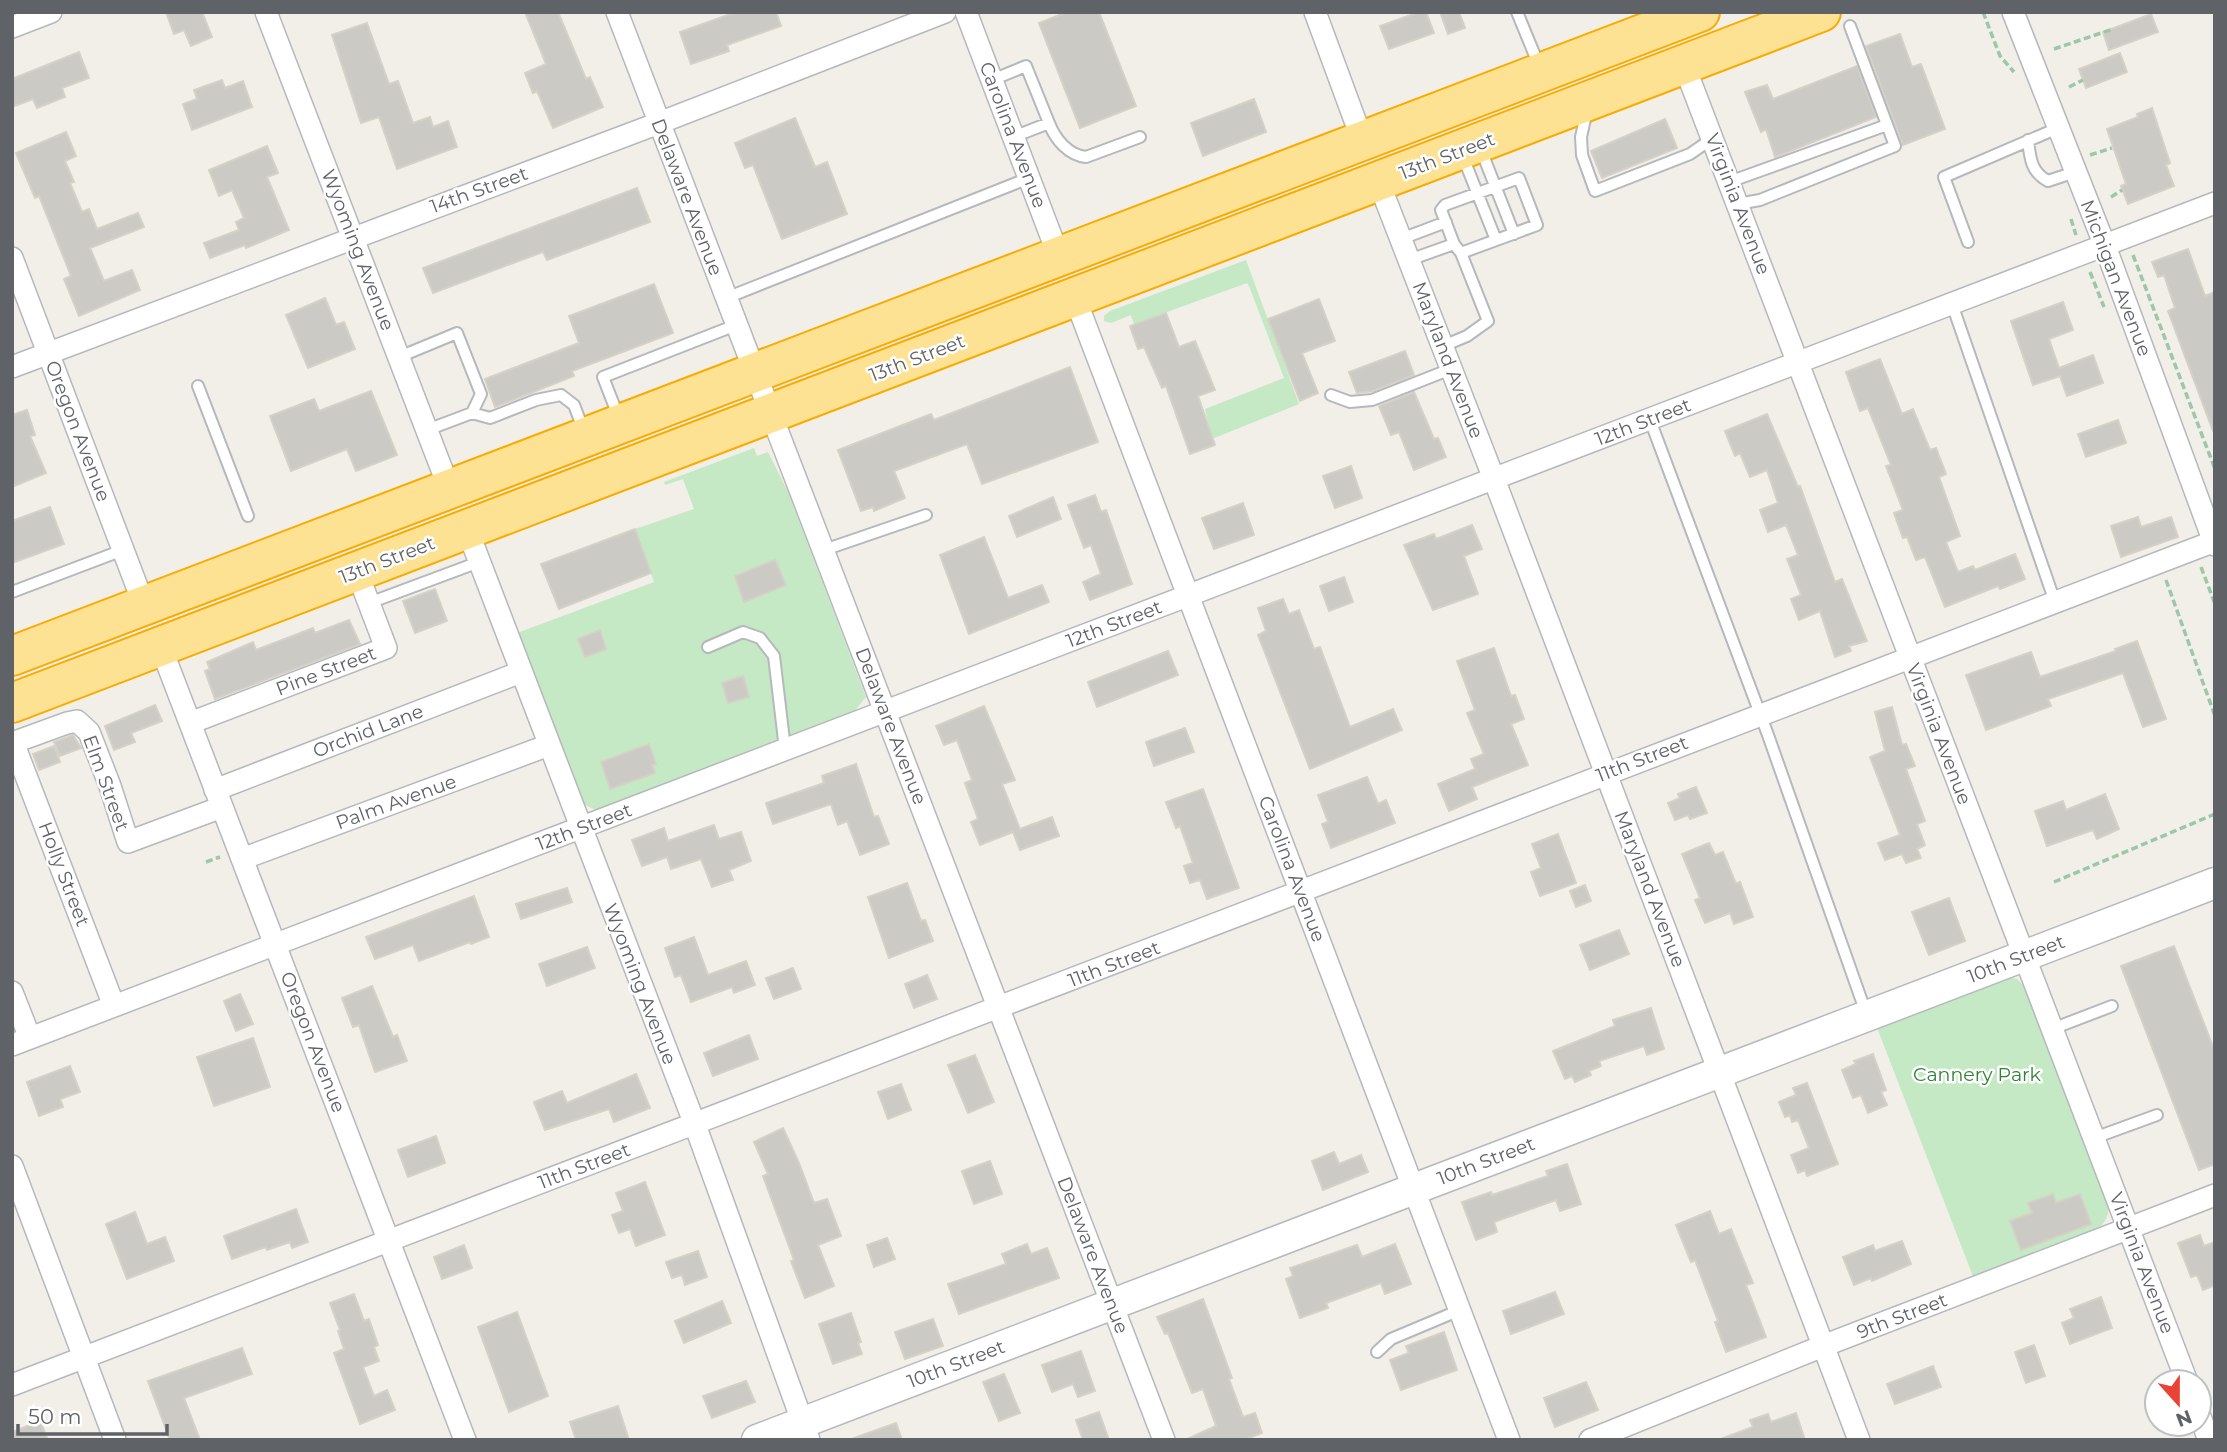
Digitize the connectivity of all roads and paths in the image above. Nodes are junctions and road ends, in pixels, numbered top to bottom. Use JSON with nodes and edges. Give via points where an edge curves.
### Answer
{"nodes":[{"id":1,"x":51,"y":12,"type":"edge"},
{"id":2,"x":266,"y":12,"type":"edge"},
{"id":3,"x":617,"y":12,"type":"edge"},
{"id":4,"x":945,"y":12,"type":"edge"},
{"id":5,"x":967,"y":12,"type":"edge"},
{"id":6,"x":1315,"y":12,"type":"edge"},
{"id":7,"x":1517,"y":12,"type":"edge"},
{"id":8,"x":1983,"y":12,"type":"edge"},
{"id":9,"x":2013,"y":12,"type":"edge"},
{"id":10,"x":1677,"y":16,"type":"edge"},
{"id":11,"x":1830,"y":19,"type":"edge"},
{"id":12,"x":12,"y":27,"type":"edge"},
{"id":13,"x":2113,"y":29,"type":"dead end"},
{"id":14,"x":1756,"y":34,"type":"edge"},
{"id":15,"x":2054,"y":49,"type":"dead end"},
{"id":16,"x":1688,"y":75,"type":"junction"},
{"id":17,"x":2018,"y":76,"type":"dead end"},
{"id":18,"x":1530,"y":78,"type":"junction"},
{"id":19,"x":992,"y":80,"type":"junction"},
{"id":20,"x":2083,"y":80,"type":"dead end"},
{"id":21,"x":2069,"y":87,"type":"dead end"},
{"id":22,"x":1590,"y":101,"type":"junction"},
{"id":23,"x":1049,"y":122,"type":"junction"},
{"id":24,"x":659,"y":123,"type":"junction"},
{"id":25,"x":1886,"y":125,"type":"junction"},
{"id":26,"x":2058,"y":128,"type":"junction"},
{"id":27,"x":1514,"y":130,"type":"junction"},
{"id":28,"x":1013,"y":137,"type":"junction"},
{"id":29,"x":1140,"y":137,"type":"dead end"},
{"id":30,"x":1713,"y":138,"type":"junction"},
{"id":31,"x":2028,"y":141,"type":"junction"},
{"id":32,"x":1363,"y":142,"type":"junction"},
{"id":33,"x":1470,"y":147,"type":"junction"},
{"id":34,"x":2066,"y":175,"type":"junction"},
{"id":35,"x":1029,"y":178,"type":"junction"},
{"id":36,"x":1730,"y":182,"type":"junction"},
{"id":37,"x":1379,"y":183,"type":"junction"},
{"id":38,"x":1495,"y":186,"type":"junction"},
{"id":39,"x":1242,"y":187,"type":"junction"},
{"id":40,"x":2122,"y":190,"type":"dead end"},
{"id":41,"x":1477,"y":192,"type":"junction"},
{"id":42,"x":2111,"y":197,"type":"dead end"},
{"id":43,"x":1737,"y":204,"type":"junction"},
{"id":44,"x":2215,"y":204,"type":"edge"},
{"id":45,"x":1446,"y":222,"type":"junction"},
{"id":46,"x":1514,"y":234,"type":"junction"},
{"id":47,"x":353,"y":237,"type":"junction"},
{"id":48,"x":1401,"y":239,"type":"junction"},
{"id":49,"x":1496,"y":240,"type":"junction"},
{"id":50,"x":1216,"y":242,"type":"junction"},
{"id":51,"x":1968,"y":242,"type":"dead end"},
{"id":52,"x":2105,"y":246,"type":"junction"},
{"id":53,"x":1458,"y":248,"type":"junction"},
{"id":54,"x":2131,"y":250,"type":"dead end"},
{"id":55,"x":2083,"y":254,"type":"junction"},
{"id":56,"x":1059,"y":257,"type":"junction"},
{"id":57,"x":12,"y":258,"type":"edge"},
{"id":58,"x":1409,"y":260,"type":"junction"},
{"id":59,"x":726,"y":298,"type":"junction"},
{"id":60,"x":1075,"y":298,"type":"junction"},
{"id":61,"x":1952,"y":304,"type":"junction"},
{"id":62,"x":2104,"y":308,"type":"dead end"},
{"id":63,"x":736,"y":325,"type":"junction"},
{"id":64,"x":1443,"y":346,"type":"junction"},
{"id":65,"x":932,"y":352,"type":"junction"},
{"id":66,"x":49,"y":353,"type":"junction"},
{"id":67,"x":399,"y":357,"type":"junction"},
{"id":68,"x":1798,"y":363,"type":"junction"},
{"id":69,"x":12,"y":367,"type":"edge"},
{"id":70,"x":1451,"y":369,"type":"junction"},
{"id":71,"x":755,"y":374,"type":"junction"},
{"id":72,"x":198,"y":386,"type":"dead end"},
{"id":73,"x":1331,"y":395,"type":"dead end"},
{"id":74,"x":472,"y":413,"type":"junction"},
{"id":75,"x":770,"y":413,"type":"junction"},
{"id":76,"x":1650,"y":420,"type":"junction"},
{"id":77,"x":427,"y":430,"type":"junction"},
{"id":78,"x":604,"y":430,"type":"junction"},
{"id":79,"x":2215,"y":469,"type":"edge"},
{"id":80,"x":1494,"y":479,"type":"junction"},
{"id":81,"x":449,"y":488,"type":"junction"},
{"id":82,"x":926,"y":515,"type":"dead end"},
{"id":83,"x":248,"y":516,"type":"dead end"},
{"id":84,"x":321,"y":537,"type":"junction"},
{"id":85,"x":2209,"y":544,"type":"edge"},
{"id":86,"x":473,"y":545,"type":"junction"},
{"id":87,"x":123,"y":550,"type":"junction"},
{"id":88,"x":824,"y":550,"type":"junction"},
{"id":89,"x":2158,"y":562,"type":"junction"},
{"id":90,"x":363,"y":588,"type":"junction"},
{"id":91,"x":12,"y":592,"type":"edge"},
{"id":92,"x":1189,"y":596,"type":"junction"},
{"id":93,"x":2055,"y":602,"type":"junction"},
{"id":94,"x":2215,"y":604,"type":"edge"},
{"id":95,"x":144,"y":605,"type":"junction"},
{"id":96,"x":160,"y":645,"type":"junction"},
{"id":97,"x":708,"y":647,"type":"dead end"},
{"id":98,"x":12,"y":656,"type":"edge"},
{"id":99,"x":1910,"y":657,"type":"junction"},
{"id":100,"x":521,"y":672,"type":"junction"},
{"id":101,"x":12,"y":684,"type":"edge"},
{"id":102,"x":12,"y":703,"type":"edge"},
{"id":103,"x":885,"y":710,"type":"junction"},
{"id":104,"x":1759,"y":714,"type":"junction"},
{"id":105,"x":2215,"y":716,"type":"edge"},
{"id":106,"x":190,"y":723,"type":"junction"},
{"id":107,"x":13,"y":742,"type":"edge"},
{"id":108,"x":549,"y":745,"type":"junction"},
{"id":109,"x":785,"y":749,"type":"junction"},
{"id":110,"x":1605,"y":773,"type":"junction"},
{"id":111,"x":219,"y":799,"type":"junction"},
{"id":112,"x":2215,"y":814,"type":"edge"},
{"id":113,"x":581,"y":829,"type":"junction"},
{"id":114,"x":242,"y":859,"type":"junction"},
{"id":115,"x":2054,"y":881,"type":"dead end"},
{"id":116,"x":2215,"y":883,"type":"edge"},
{"id":117,"x":1301,"y":892,"type":"junction"},
{"id":118,"x":275,"y":944,"type":"junction"},
{"id":119,"x":2024,"y":955,"type":"junction"},
{"id":120,"x":12,"y":992,"type":"edge"},
{"id":121,"x":114,"y":1006,"type":"junction"},
{"id":122,"x":2112,"y":1006,"type":"dead end"},
{"id":123,"x":998,"y":1008,"type":"junction"},
{"id":124,"x":1867,"y":1016,"type":"junction"},
{"id":125,"x":2052,"y":1029,"type":"junction"},
{"id":126,"x":21,"y":1042,"type":"edge"},
{"id":127,"x":1720,"y":1073,"type":"junction"},
{"id":128,"x":2157,"y":1115,"type":"dead end"},
{"id":129,"x":694,"y":1122,"type":"junction"},
{"id":130,"x":2094,"y":1138,"type":"junction"},
{"id":131,"x":12,"y":1166,"type":"edge"},
{"id":132,"x":1415,"y":1188,"type":"junction"},
{"id":133,"x":2215,"y":1195,"type":"edge"},
{"id":134,"x":2129,"y":1229,"type":"junction"},
{"id":135,"x":389,"y":1242,"type":"junction"},
{"id":136,"x":1112,"y":1304,"type":"junction"},
{"id":137,"x":1460,"y":1310,"type":"junction"},
{"id":138,"x":1823,"y":1346,"type":"junction"},
{"id":139,"x":1377,"y":1352,"type":"dead end"},
{"id":140,"x":84,"y":1358,"type":"junction"},
{"id":141,"x":2182,"y":1368,"type":"edge"},
{"id":142,"x":12,"y":1385,"type":"edge"},
{"id":143,"x":806,"y":1431,"type":"edge"},
{"id":144,"x":115,"y":1440,"type":"edge"},
{"id":145,"x":464,"y":1440,"type":"edge"},
{"id":146,"x":757,"y":1440,"type":"edge"},
{"id":147,"x":1164,"y":1440,"type":"edge"},
{"id":148,"x":1509,"y":1440,"type":"edge"},
{"id":149,"x":1590,"y":1440,"type":"edge"},
{"id":150,"x":1859,"y":1440,"type":"edge"}],
"edges":[{"from":1,"to":12,"type":"street"},
{"from":2,"to":47,"type":"street","name":"Wyoming Avenue"},
{"from":3,"to":24,"type":"street","name":"Delaware Avenue"},
{"from":4,"to":24,"type":"street","name":"14th Street"},
{"from":5,"to":19,"type":"street","name":"Carolina Avenue"},
{"from":6,"to":32,"type":"street"},
{"from":7,"to":18,"type":"lane"},
{"from":8,"to":17,"type":"path","via":[[2000,56]]},
{"from":9,"to":26,"type":"street","name":"Michigan Avenue"},
{"from":10,"to":18,"type":"highway"},
{"from":10,"to":27,"type":"highway","via":[[1653,55],[1642,63],[1552,97]]},
{"from":11,"to":14,"type":"highway"},
{"from":11,"to":25,"type":"lane"},
{"from":13,"to":15,"type":"path"},
{"from":14,"to":16,"type":"highway","via":[[1699,37],[1691,45]]},
{"from":16,"to":22,"type":"highway","name":"13th Street"},
{"from":16,"to":30,"type":"street","name":"Virginia Avenue"},
{"from":18,"to":32,"type":"highway"},
{"from":18,"to":37,"type":"highway","via":[[1495,114],[1392,152],[1383,164]]},
{"from":19,"to":23,"type":"lane","via":[[1026,66]]},
{"from":19,"to":28,"type":"street","name":"Carolina Avenue"},
{"from":20,"to":21,"type":"path"},
{"from":22,"to":27,"type":"highway","name":"13th Street"},
{"from":22,"to":30,"type":"lane","via":[[1581,137],[1582,155],[1595,191],[1690,154]]},
{"from":23,"to":28,"type":"lane"},
{"from":23,"to":29,"type":"lane","via":[[1054,136],[1078,156]]},
{"from":24,"to":47,"type":"street","name":"14th Street"},
{"from":24,"to":59,"type":"street","name":"Delaware Avenue"},
{"from":25,"to":36,"type":"lane"},
{"from":25,"to":43,"type":"lane","via":[[1895,146],[1760,200]]},
{"from":26,"to":31,"type":"lane"},
{"from":26,"to":34,"type":"street","name":"Michigan Avenue"},
{"from":27,"to":33,"type":"highway","name":"13th Street"},
{"from":28,"to":35,"type":"street","name":"Carolina Avenue"},
{"from":30,"to":36,"type":"street","name":"Virginia Avenue"},
{"from":31,"to":34,"type":"lane","via":[[2031,163],[2039,176],[2048,181]]},
{"from":31,"to":51,"type":"lane","via":[[1944,177]]},
{"from":32,"to":39,"type":"highway"},
{"from":32,"to":50,"type":"highway","via":[[1345,176],[1247,213]]},
{"from":33,"to":37,"type":"highway","name":"13th Street"},
{"from":33,"to":38,"type":"lane"},
{"from":33,"to":41,"type":"lane"},
{"from":34,"to":52,"type":"street","name":"Michigan Avenue"},
{"from":34,"to":55,"type":"path"},
{"from":35,"to":56,"type":"street","name":"Carolina Avenue"},
{"from":35,"to":59,"type":"lane"},
{"from":36,"to":43,"type":"street","name":"Virginia Avenue"},
{"from":37,"to":48,"type":"street","name":"Maryland Avenue"},
{"from":37,"to":50,"type":"highway","name":"13th Street"},
{"from":38,"to":41,"type":"lane"},
{"from":38,"to":46,"type":"lane"},
{"from":38,"to":46,"type":"lane","via":[[1520,178],[1537,225]]},
{"from":39,"to":56,"type":"highway"},
{"from":39,"to":60,"type":"highway","via":[[1198,227],[1089,269],[1080,278]]},
{"from":40,"to":42,"type":"path"},
{"from":41,"to":45,"type":"lane","via":[[1445,205],[1441,210]]},
{"from":41,"to":49,"type":"lane"},
{"from":43,"to":68,"type":"street","name":"Virginia Avenue"},
{"from":44,"to":52,"type":"street","name":"12th Street"},
{"from":45,"to":48,"type":"lane"},
{"from":45,"to":53,"type":"lane"},
{"from":46,"to":49,"type":"lane"},
{"from":47,"to":66,"type":"street","name":"14th Street"},
{"from":47,"to":67,"type":"street","name":"Wyoming Avenue"},
{"from":48,"to":58,"type":"street","name":"Maryland Avenue"},
{"from":49,"to":53,"type":"lane"},
{"from":50,"to":60,"type":"highway","name":"13th Street"},
{"from":52,"to":55,"type":"street","name":"12th Street"},
{"from":52,"to":85,"type":"street","name":"Michigan Avenue"},
{"from":53,"to":58,"type":"lane"},
{"from":53,"to":64,"type":"lane","via":[[1488,321]]},
{"from":54,"to":79,"type":"path"},
{"from":55,"to":61,"type":"street","name":"12th Street"},
{"from":55,"to":62,"type":"path"},
{"from":56,"to":65,"type":"highway","via":[[1040,290],[950,326]]},
{"from":56,"to":71,"type":"highway"},
{"from":57,"to":66,"type":"street","name":"Oregon Avenue"},
{"from":58,"to":64,"type":"street","name":"Maryland Avenue"},
{"from":59,"to":63,"type":"street","name":"Delaware Avenue"},
{"from":60,"to":65,"type":"highway","name":"13th Street"},
{"from":60,"to":92,"type":"street","name":"Carolina Avenue"},
{"from":61,"to":68,"type":"street","name":"12th Street"},
{"from":61,"to":93,"type":"lane"},
{"from":63,"to":71,"type":"street","name":"Delaware Avenue"},
{"from":63,"to":78,"type":"lane","via":[[603,377]]},
{"from":64,"to":70,"type":"street","name":"Maryland Avenue"},
{"from":65,"to":75,"type":"highway","name":"13th Street"},
{"from":66,"to":69,"type":"street","name":"14th Street"},
{"from":66,"to":87,"type":"street","name":"Oregon Avenue"},
{"from":67,"to":74,"type":"lane","via":[[457,333],[481,394]]},
{"from":67,"to":77,"type":"street","name":"Wyoming Avenue"},
{"from":68,"to":76,"type":"street","name":"12th Street"},
{"from":68,"to":99,"type":"street","name":"Virginia Avenue"},
{"from":70,"to":73,"type":"lane","via":[[1371,400],[1350,402]]},
{"from":70,"to":80,"type":"street","name":"Maryland Avenue"},
{"from":71,"to":75,"type":"street","name":"Delaware Avenue"},
{"from":71,"to":78,"type":"highway"},
{"from":72,"to":83,"type":"lane"},
{"from":74,"to":77,"type":"lane"},
{"from":74,"to":78,"type":"lane","via":[[490,418],[561,395]]},
{"from":75,"to":86,"type":"highway","name":"13th Street"},
{"from":75,"to":88,"type":"street","name":"Delaware Avenue"},
{"from":76,"to":80,"type":"street","name":"12th Street"},
{"from":76,"to":104,"type":"lane"},
{"from":77,"to":81,"type":"street","name":"Wyoming Avenue"},
{"from":78,"to":81,"type":"highway"},
{"from":78,"to":86,"type":"highway","via":[[584,459],[485,498],[473,509]]},
{"from":80,"to":92,"type":"street","name":"12th Street"},
{"from":80,"to":110,"type":"street","name":"Maryland Avenue"},
{"from":81,"to":84,"type":"highway"},
{"from":81,"to":90,"type":"highway","via":[[436,521],[372,547]]},
{"from":82,"to":88,"type":"lane"},
{"from":84,"to":95,"type":"highway"},
{"from":84,"to":96,"type":"highway","via":[[280,577],[179,615],[164,626]]},
{"from":85,"to":89,"type":"street","name":"11th Street"},
{"from":85,"to":94,"type":"path"},
{"from":86,"to":90,"type":"highway","name":"13th Street"},
{"from":86,"to":100,"type":"street","name":"Wyoming Avenue"},
{"from":87,"to":91,"type":"lane"},
{"from":87,"to":95,"type":"street","name":"Oregon Avenue"},
{"from":88,"to":103,"type":"street","name":"Delaware Avenue"},
{"from":89,"to":93,"type":"street","name":"11th Street"},
{"from":89,"to":105,"type":"path"},
{"from":90,"to":96,"type":"highway","name":"13th Street"},
{"from":90,"to":106,"type":"street","name":"Pine Street","via":[[386,648]]},
{"from":92,"to":103,"type":"street","name":"12th Street"},
{"from":92,"to":117,"type":"street","name":"Carolina Avenue"},
{"from":93,"to":99,"type":"street","name":"11th Street"},
{"from":95,"to":98,"type":"highway"},
{"from":95,"to":101,"type":"highway","via":[[140,624],[128,639]]},
{"from":96,"to":102,"type":"highway","name":"13th Street"},
{"from":96,"to":106,"type":"street","name":"Oregon Avenue"},
{"from":97,"to":109,"type":"lane","via":[[743,632],[760,638],[774,656]]},
{"from":99,"to":104,"type":"street","name":"11th Street"},
{"from":99,"to":119,"type":"street","name":"Virginia Avenue"},
{"from":100,"to":108,"type":"street","name":"Wyoming Avenue"},
{"from":100,"to":111,"type":"street","name":"Orchid Lane"},
{"from":103,"to":109,"type":"street","name":"12th Street"},
{"from":103,"to":123,"type":"street","name":"Delaware Avenue"},
{"from":104,"to":110,"type":"street","name":"11th Street"},
{"from":104,"to":124,"type":"lane"},
{"from":106,"to":111,"type":"street","name":"Oregon Avenue"},
{"from":107,"to":111,"type":"street","name":"Elm Street","via":[[77,721],[89,733],[128,842]]},
{"from":107,"to":121,"type":"street","name":"Holly Street"},
{"from":108,"to":113,"type":"street","name":"Wyoming Avenue"},
{"from":108,"to":114,"type":"street","name":"Palm Avenue"},
{"from":109,"to":113,"type":"street","name":"12th Street"},
{"from":110,"to":117,"type":"street","name":"11th Street"},
{"from":110,"to":127,"type":"street","name":"Maryland Avenue"},
{"from":111,"to":114,"type":"street","name":"Oregon Avenue"},
{"from":112,"to":115,"type":"path"},
{"from":113,"to":118,"type":"street","name":"12th Street"},
{"from":113,"to":129,"type":"street","name":"Wyoming Avenue"},
{"from":114,"to":118,"type":"street","name":"Oregon Avenue"},
{"from":116,"to":119,"type":"street","name":"10th Street"},
{"from":117,"to":123,"type":"street","name":"11th Street"},
{"from":117,"to":132,"type":"street","name":"Carolina Avenue"},
{"from":118,"to":121,"type":"street","name":"12th Street"},
{"from":118,"to":135,"type":"street","name":"Oregon Avenue"},
{"from":119,"to":124,"type":"street","name":"10th Street"},
{"from":119,"to":125,"type":"street","name":"Virginia Avenue"},
{"from":120,"to":126,"type":"street"},
{"from":121,"to":126,"type":"street","name":"12th Street"},
{"from":122,"to":125,"type":"lane"},
{"from":123,"to":129,"type":"street","name":"11th Street"},
{"from":123,"to":136,"type":"street","name":"Delaware Avenue"},
{"from":124,"to":127,"type":"street","name":"10th Street"},
{"from":125,"to":130,"type":"street","name":"Virginia Avenue"},
{"from":127,"to":132,"type":"street","name":"10th Street"},
{"from":127,"to":138,"type":"street","name":"Maryland Avenue"},
{"from":128,"to":130,"type":"lane"},
{"from":129,"to":135,"type":"street","name":"11th Street"},
{"from":129,"to":143,"type":"street","name":"Wyoming Avenue"},
{"from":130,"to":134,"type":"street","name":"Virginia Avenue"},
{"from":131,"to":140,"type":"street"},
{"from":132,"to":136,"type":"street","name":"10th Street"},
{"from":132,"to":137,"type":"street","name":"Carolina Avenue"},
{"from":133,"to":134,"type":"street","name":"9th Street"},
{"from":134,"to":138,"type":"street","name":"9th Street"},
{"from":134,"to":141,"type":"street","name":"Virginia Avenue"},
{"from":135,"to":140,"type":"street","name":"11th Street"},
{"from":135,"to":145,"type":"street","name":"Oregon Avenue"},
{"from":136,"to":143,"type":"street","name":"10th Street"},
{"from":136,"to":147,"type":"street","name":"Delaware Avenue"},
{"from":137,"to":139,"type":"lane","via":[[1391,1339]]},
{"from":137,"to":148,"type":"street","name":"Carolina Avenue"},
{"from":138,"to":149,"type":"street","name":"9th Street"},
{"from":138,"to":150,"type":"street","name":"Maryland Avenue"},
{"from":140,"to":142,"type":"street","name":"11th Street"},
{"from":140,"to":144,"type":"street"},
{"from":143,"to":146,"type":"street","name":"10th Street"}]}
